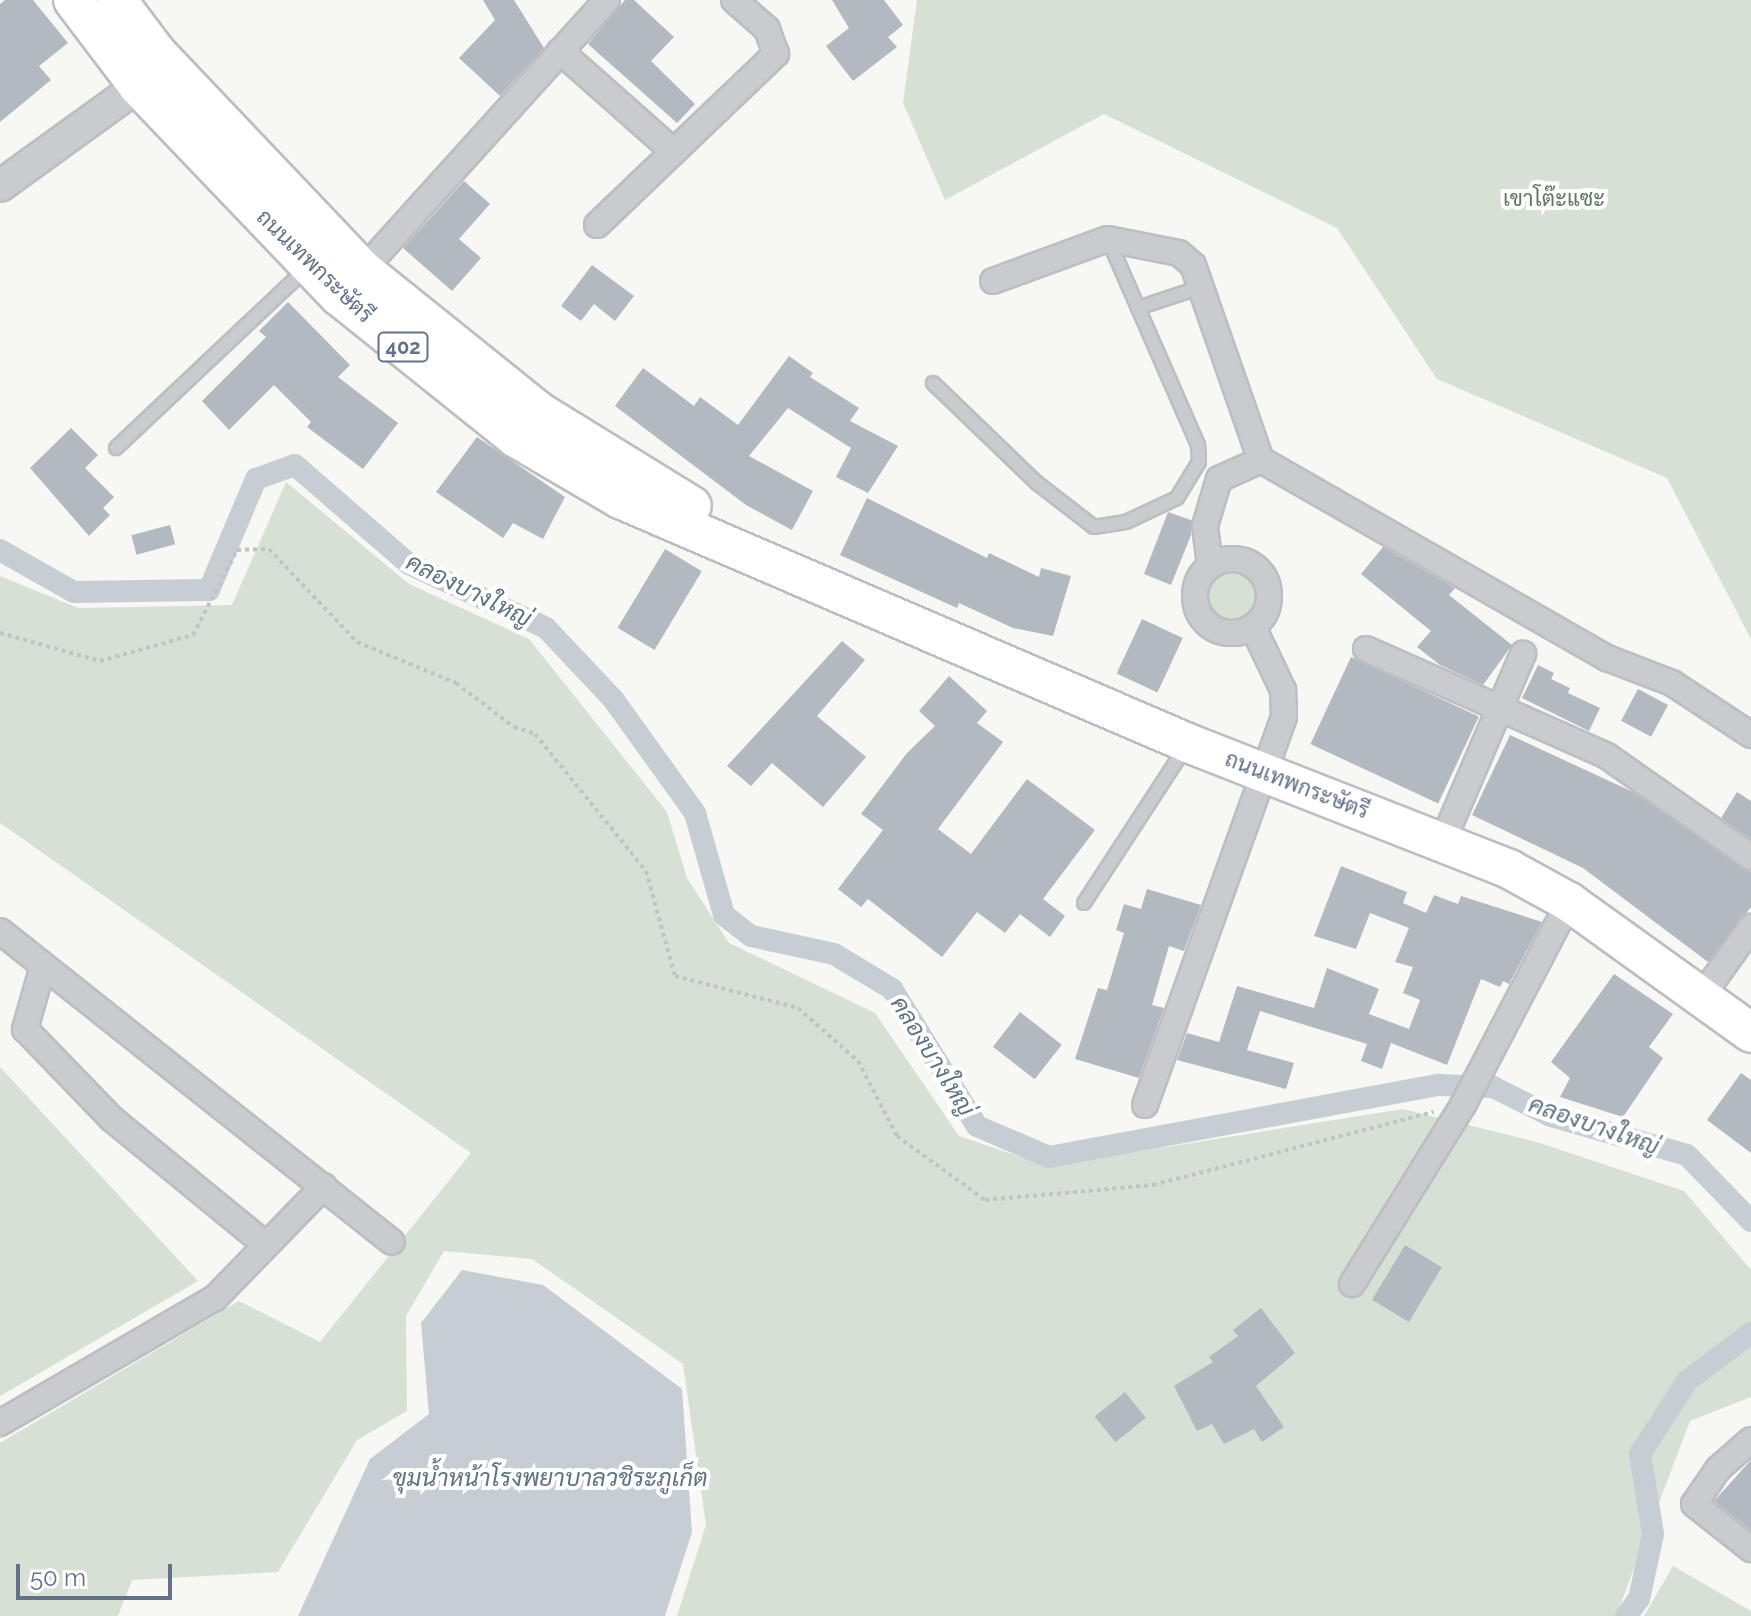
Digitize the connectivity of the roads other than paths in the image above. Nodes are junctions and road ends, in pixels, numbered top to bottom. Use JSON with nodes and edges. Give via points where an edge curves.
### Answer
{"nodes":[{"id":1,"x":73,"y":0,"type":"edge"},
{"id":2,"x":117,"y":0,"type":"edge"},
{"id":3,"x":607,"y":0,"type":"edge"},
{"id":4,"x":734,"y":0,"type":"edge"},
{"id":5,"x":560,"y":51,"type":"junction"},
{"id":6,"x":138,"y":86,"type":"junction"},
{"id":7,"x":674,"y":152,"type":"junction"},
{"id":8,"x":0,"y":186,"type":"edge"},
{"id":9,"x":597,"y":225,"type":"dead end"},
{"id":10,"x":1108,"y":239,"type":"junction"},
{"id":11,"x":309,"y":265,"type":"junction"},
{"id":12,"x":363,"y":270,"type":"junction"},
{"id":13,"x":993,"y":281,"type":"dead end"},
{"id":14,"x":1201,"y":287,"type":"junction"},
{"id":15,"x":1138,"y":308,"type":"junction"},
{"id":16,"x":933,"y":383,"type":"dead end"},
{"id":17,"x":116,"y":448,"type":"dead end"},
{"id":18,"x":1261,"y":460,"type":"junction"},
{"id":19,"x":628,"y":486,"type":"junction"},
{"id":20,"x":1210,"y":566,"type":"junction"},
{"id":21,"x":1253,"y":627,"type":"junction"},
{"id":22,"x":1366,"y":649,"type":"dead end"},
{"id":23,"x":1523,"y":654,"type":"dead end"},
{"id":24,"x":1499,"y":709,"type":"junction"},
{"id":25,"x":1751,"y":735,"type":"edge"},
{"id":26,"x":1188,"y":743,"type":"junction"},
{"id":27,"x":1265,"y":773,"type":"junction"},
{"id":28,"x":1442,"y":843,"type":"junction"},
{"id":29,"x":1751,"y":857,"type":"edge"},
{"id":30,"x":1569,"y":902,"type":"junction"},
{"id":31,"x":1084,"y":903,"type":"dead end"},
{"id":32,"x":1751,"y":927,"type":"edge"},
{"id":33,"x":0,"y":931,"type":"edge"},
{"id":34,"x":43,"y":966,"type":"junction"},
{"id":35,"x":1702,"y":996,"type":"junction"},
{"id":36,"x":1751,"y":1033,"type":"edge"},
{"id":37,"x":1145,"y":1105,"type":"dead end"},
{"id":38,"x":324,"y":1186,"type":"junction"},
{"id":39,"x":392,"y":1242,"type":"dead end"},
{"id":40,"x":266,"y":1245,"type":"junction"},
{"id":41,"x":1352,"y":1284,"type":"dead end"},
{"id":42,"x":0,"y":1423,"type":"edge"},
{"id":43,"x":1751,"y":1440,"type":"edge"},
{"id":44,"x":1751,"y":1549,"type":"edge"}],
"edges":[{"from":1,"to":6,"type":"main road","name":"ถนนเทพกระษัตรี","number":"402"},
{"from":2,"to":12,"type":"main road","name":"ถนนเทพกระษัตรี","number":"402","via":[[157,53]]},
{"from":3,"to":5,"type":"street"},
{"from":4,"to":7,"type":"street","via":[[767,29],[776,54]]},
{"from":5,"to":7,"type":"street"},
{"from":5,"to":12,"type":"street"},
{"from":6,"to":8,"type":"street"},
{"from":6,"to":11,"type":"main road","name":"ถนนเทพกระษัตรี","number":"402"},
{"from":7,"to":9,"type":"street"},
{"from":10,"to":13,"type":"street"},
{"from":10,"to":14,"type":"street","via":[[1179,253],[1193,265]]},
{"from":10,"to":15,"type":"lane"},
{"from":11,"to":17,"type":"lane"},
{"from":11,"to":19,"type":"main road","name":"ถนนเทพกระษัตรี","number":"402","via":[[339,296],[516,438]]},
{"from":12,"to":19,"type":"main road","name":"ถนนเทพกระษัตรี","number":"402"},
{"from":14,"to":15,"type":"lane"},
{"from":14,"to":18,"type":"street"},
{"from":15,"to":16,"type":"lane","via":[[1198,445],[1199,462],[1177,498],[1126,522],[1103,529],[1089,524],[1037,483]]},
{"from":18,"to":20,"type":"street","via":[[1219,479],[1205,526]]},
{"from":18,"to":25,"type":"street","via":[[1607,658],[1672,683]]},
{"from":19,"to":26,"type":"main road","name":"ถนนเทพกระษัตรี","number":"402","via":[[819,580]]},
{"from":20,"to":21,"type":"street","via":[[1195,593],[1201,618],[1222,632]]},
{"from":20,"to":21,"type":"street","via":[[1237,558],[1265,577],[1270,599]]},
{"from":21,"to":27,"type":"street","via":[[1283,690],[1284,717]]},
{"from":22,"to":24,"type":"street"},
{"from":23,"to":24,"type":"street"},
{"from":24,"to":28,"type":"street"},
{"from":24,"to":29,"type":"street","via":[[1607,756]]},
{"from":26,"to":27,"type":"main road","name":"ถนนเทพกระษัตรี"},
{"from":26,"to":31,"type":"lane"},
{"from":27,"to":28,"type":"main road","name":"ถนนเทพกระษัตรี"},
{"from":27,"to":37,"type":"street"},
{"from":28,"to":30,"type":"main road","name":"ถนนเทพกระษัตรี"},
{"from":30,"to":35,"type":"main road","name":"ถนนเทพกระษัตรี"},
{"from":30,"to":41,"type":"street","via":[[1466,1099]]},
{"from":32,"to":35,"type":"street"},
{"from":33,"to":34,"type":"street"},
{"from":34,"to":38,"type":"street"},
{"from":34,"to":40,"type":"street","via":[[25,1029],[112,1119]]},
{"from":35,"to":36,"type":"main road","name":"ถนนเทพกระษัตรี"},
{"from":38,"to":39,"type":"street"},
{"from":38,"to":40,"type":"street"},
{"from":40,"to":42,"type":"street","via":[[215,1298]]},
{"from":43,"to":44,"type":"street","via":[[1718,1469],[1694,1504]]}]}
